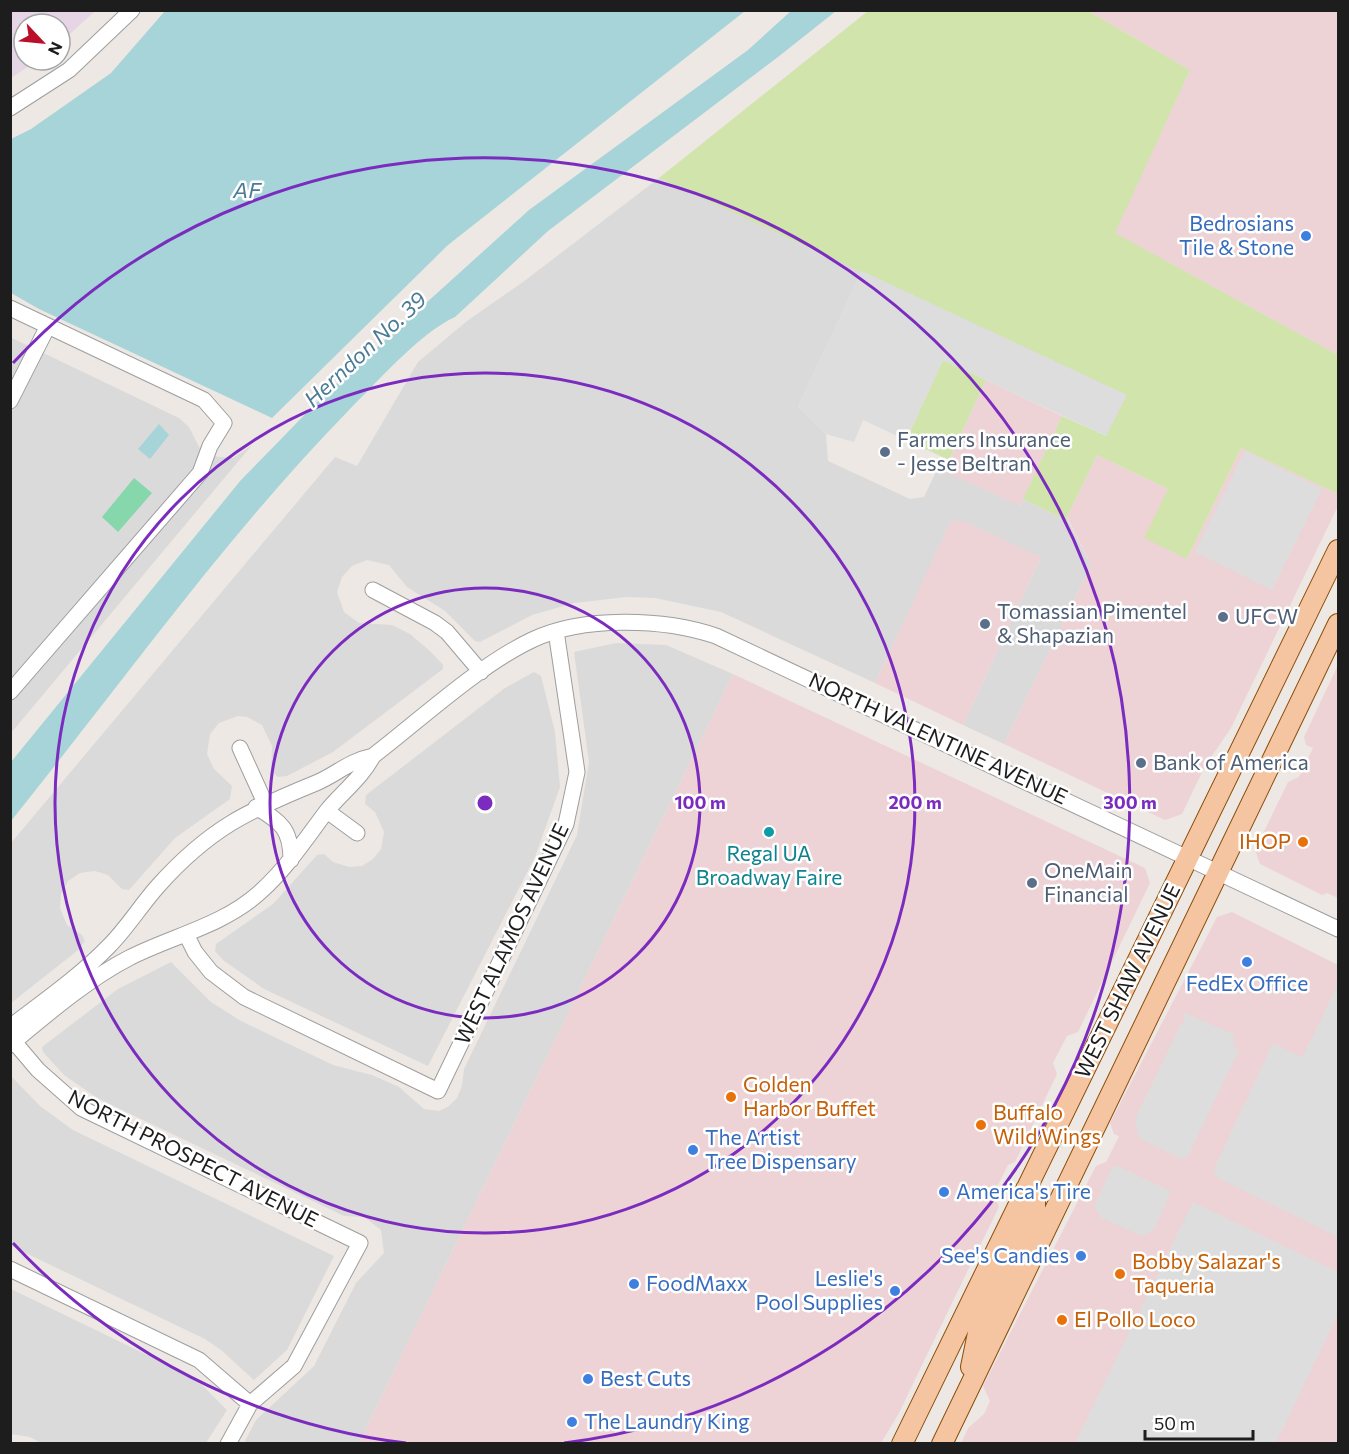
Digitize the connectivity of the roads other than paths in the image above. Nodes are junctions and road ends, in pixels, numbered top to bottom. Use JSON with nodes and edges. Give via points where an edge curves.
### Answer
{"nodes":[{"id":1,"x":132,"y":10,"type":"edge"},
{"id":2,"x":10,"y":108,"type":"edge"},
{"id":3,"x":10,"y":308,"type":"edge"},
{"id":4,"x":48,"y":326,"type":"junction"},
{"id":5,"x":10,"y":401,"type":"edge"},
{"id":6,"x":1338,"y":550,"type":"edge"},
{"id":7,"x":373,"y":590,"type":"dead end"},
{"id":8,"x":1338,"y":624,"type":"edge"},
{"id":9,"x":556,"y":631,"type":"junction"},
{"id":10,"x":481,"y":672,"type":"junction"},
{"id":11,"x":10,"y":692,"type":"edge"},
{"id":12,"x":240,"y":748,"type":"dead end"},
{"id":13,"x":373,"y":756,"type":"junction"},
{"id":14,"x":260,"y":805,"type":"junction"},
{"id":15,"x":327,"y":811,"type":"junction"},
{"id":16,"x":357,"y":833,"type":"dead end"},
{"id":17,"x":1189,"y":856,"type":"junction"},
{"id":18,"x":291,"y":860,"type":"junction"},
{"id":19,"x":1220,"y":871,"type":"junction"},
{"id":20,"x":1338,"y":929,"type":"edge"},
{"id":21,"x":186,"y":934,"type":"junction"},
{"id":22,"x":11,"y":1038,"type":"edge"},
{"id":23,"x":1026,"y":1189,"type":"junction"},
{"id":24,"x":10,"y":1269,"type":"edge"},
{"id":25,"x":964,"y":1399,"type":"junction"},
{"id":26,"x":250,"y":1404,"type":"junction"},
{"id":27,"x":228,"y":1443,"type":"edge"},
{"id":28,"x":902,"y":1443,"type":"edge"},
{"id":29,"x":942,"y":1443,"type":"edge"}],
"edges":[{"from":1,"to":2,"type":"street","via":[[69,70]]},
{"from":3,"to":4,"type":"street"},
{"from":4,"to":5,"type":"street"},
{"from":4,"to":11,"type":"street","via":[[204,400],[224,423],[200,473]]},
{"from":6,"to":17,"type":"main road","name":"WEST SHAW AVENUE"},
{"from":7,"to":10,"type":"street","via":[[435,623]]},
{"from":8,"to":19,"type":"main road","name":"WEST SHAW AVENUE"},
{"from":9,"to":10,"type":"street","name":"NORTH VALENTINE AVENUE","via":[[508,652]]},
{"from":9,"to":17,"type":"street","name":"NORTH VALENTINE AVENUE","via":[[629,621],[694,628]]},
{"from":9,"to":21,"type":"street","name":"WEST ALAMOS AVENUE","via":[[577,772],[566,824],[438,1091],[244,997],[211,972]]},
{"from":10,"to":13,"type":"street","name":"NORTH VALENTINE AVENUE"},
{"from":12,"to":14,"type":"street"},
{"from":13,"to":14,"type":"street","via":[[354,760],[319,782]]},
{"from":13,"to":15,"type":"street","via":[[363,774]]},
{"from":14,"to":18,"type":"street","via":[[284,826]]},
{"from":14,"to":22,"type":"street","via":[[212,833],[184,857],[92,963]]},
{"from":15,"to":16,"type":"street"},
{"from":15,"to":18,"type":"street"},
{"from":17,"to":19,"type":"street","name":"NORTH VALENTINE AVENUE"},
{"from":17,"to":23,"type":"main road","name":"WEST SHAW AVENUE"},
{"from":18,"to":21,"type":"street","via":[[244,904],[212,924]]},
{"from":19,"to":20,"type":"street","name":"NORTH VALENTINE AVENUE"},
{"from":19,"to":25,"type":"main road","name":"WEST SHAW AVENUE"},
{"from":21,"to":22,"type":"street","via":[[115,966]]},
{"from":22,"to":26,"type":"street","name":"NORTH PROSPECT AVENUE","via":[[38,1070],[81,1108],[360,1243],[294,1366]]},
{"from":23,"to":25,"type":"main road","via":[[1035,1201],[1035,1216],[978,1333]]},
{"from":23,"to":28,"type":"main road","name":"WEST SHAW AVENUE"},
{"from":24,"to":26,"type":"street","via":[[199,1360]]},
{"from":25,"to":29,"type":"main road","name":"WEST SHAW AVENUE"},
{"from":26,"to":27,"type":"street"}]}
